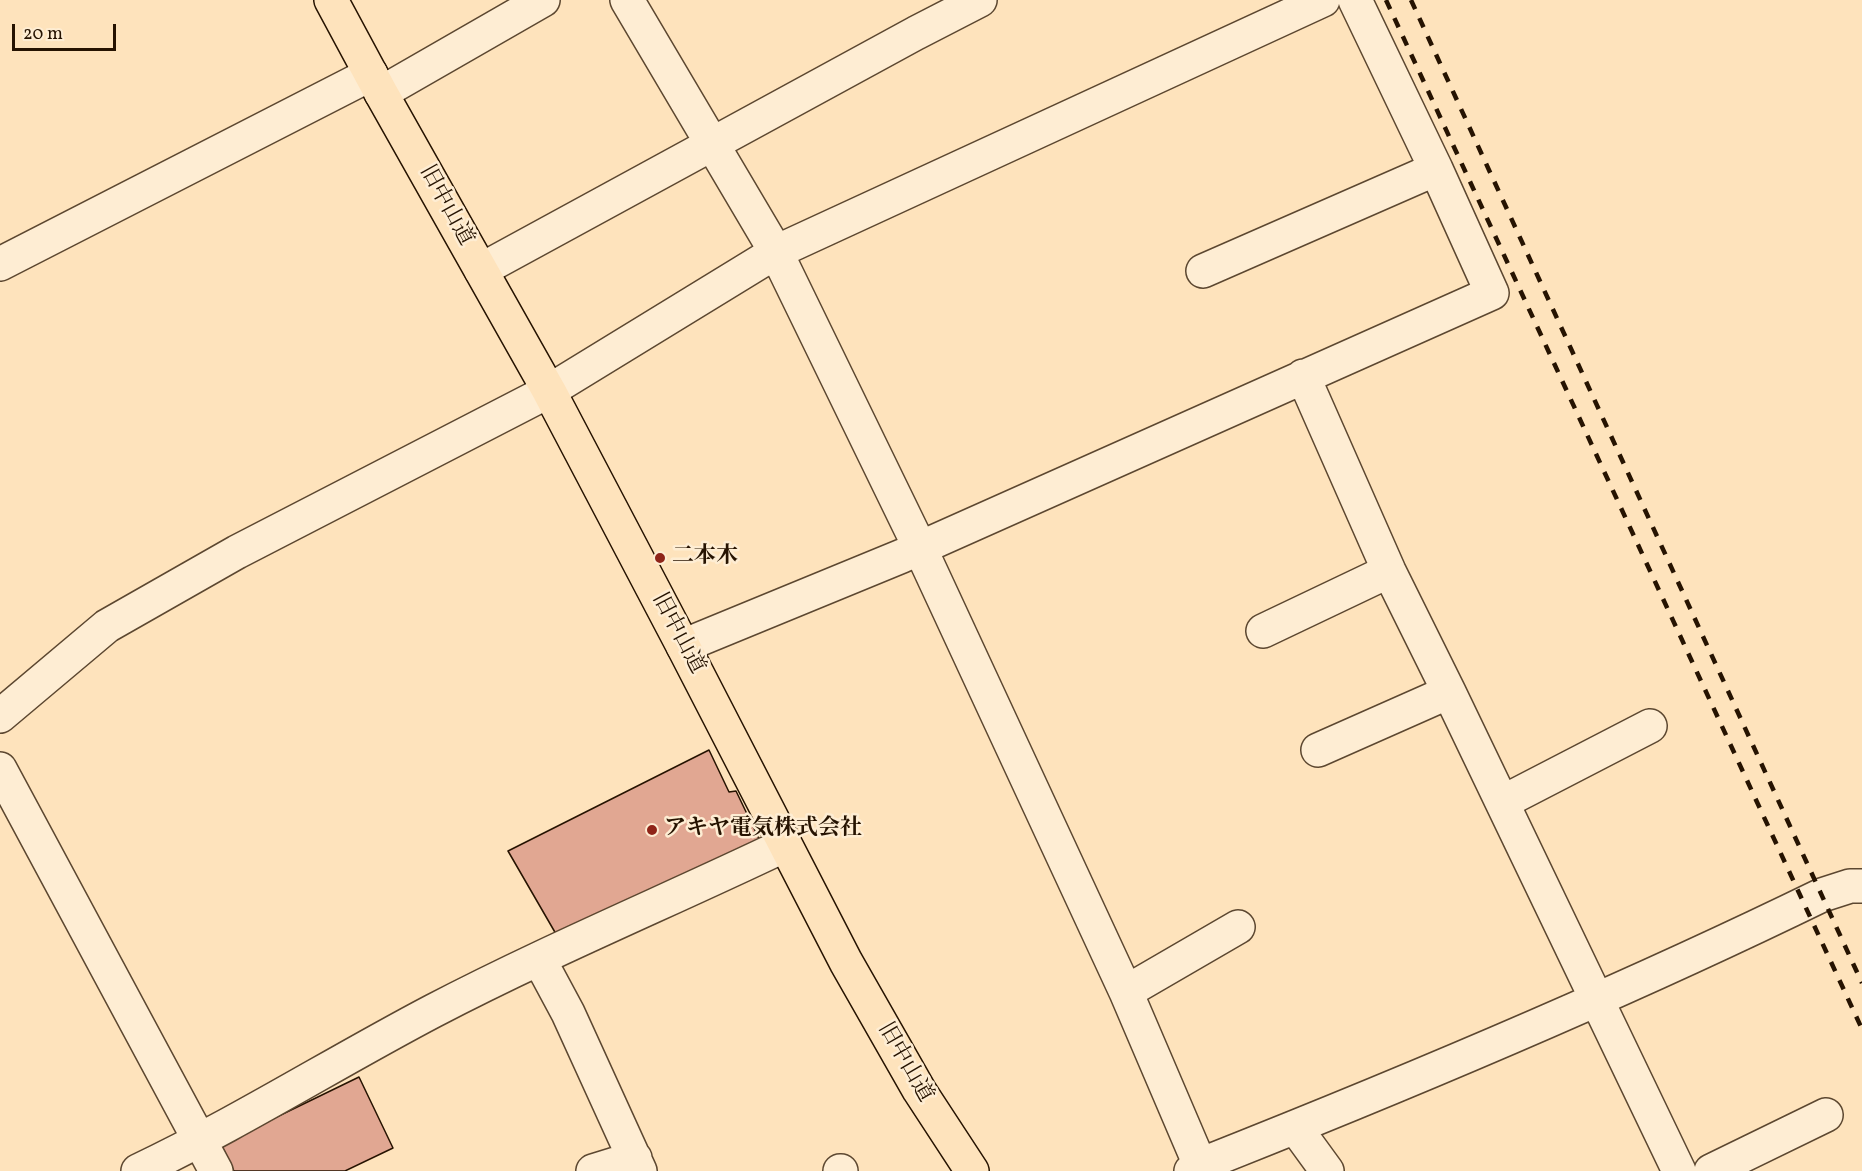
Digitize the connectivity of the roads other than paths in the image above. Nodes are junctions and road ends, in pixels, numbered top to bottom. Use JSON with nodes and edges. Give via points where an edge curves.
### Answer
{"nodes":[{"id":1,"x":332,"y":0,"type":"edge"},
{"id":2,"x":543,"y":0,"type":"edge"},
{"id":3,"x":627,"y":0,"type":"edge"},
{"id":4,"x":980,"y":0,"type":"edge"},
{"id":5,"x":1323,"y":0,"type":"edge"},
{"id":6,"x":1355,"y":0,"type":"edge"},
{"id":7,"x":376,"y":83,"type":"junction"},
{"id":8,"x":712,"y":144,"type":"junction"},
{"id":9,"x":1436,"y":169,"type":"junction"},
{"id":10,"x":776,"y":252,"type":"junction"},
{"id":11,"x":0,"y":264,"type":"edge"},
{"id":12,"x":481,"y":270,"type":"junction"},
{"id":13,"x":1203,"y":271,"type":"dead end"},
{"id":14,"x":1303,"y":376,"type":"junction"},
{"id":15,"x":549,"y":391,"type":"junction"},
{"id":16,"x":920,"y":548,"type":"junction"},
{"id":17,"x":1389,"y":571,"type":"junction"},
{"id":18,"x":1263,"y":631,"type":"dead end"},
{"id":19,"x":683,"y":646,"type":"junction"},
{"id":20,"x":1449,"y":692,"type":"junction"},
{"id":21,"x":0,"y":716,"type":"edge"},
{"id":22,"x":1650,"y":726,"type":"dead end"},
{"id":23,"x":1318,"y":750,"type":"dead end"},
{"id":24,"x":0,"y":769,"type":"edge"},
{"id":25,"x":1503,"y":802,"type":"junction"},
{"id":26,"x":785,"y":845,"type":"junction"},
{"id":27,"x":1862,"y":886,"type":"edge"},
{"id":28,"x":1238,"y":927,"type":"dead end"},
{"id":29,"x":539,"y":960,"type":"junction"},
{"id":30,"x":1126,"y":992,"type":"junction"},
{"id":31,"x":1598,"y":1000,"type":"junction"},
{"id":32,"x":1826,"y":1114,"type":"dead end"},
{"id":33,"x":1295,"y":1127,"type":"junction"},
{"id":34,"x":201,"y":1141,"type":"junction"},
{"id":35,"x":637,"y":1165,"type":"edge"},
{"id":36,"x":1196,"y":1168,"type":"edge"},
{"id":37,"x":138,"y":1171,"type":"edge"},
{"id":38,"x":216,"y":1171,"type":"edge"},
{"id":39,"x":593,"y":1171,"type":"edge"},
{"id":40,"x":972,"y":1171,"type":"edge"},
{"id":41,"x":1327,"y":1171,"type":"edge"},
{"id":42,"x":1679,"y":1171,"type":"edge"},
{"id":43,"x":1711,"y":1171,"type":"edge"}],
"edges":[{"from":1,"to":7,"type":"main road","name":"旧中山道"},
{"from":2,"to":7,"type":"street"},
{"from":3,"to":8,"type":"street"},
{"from":4,"to":8,"type":"street"},
{"from":5,"to":10,"type":"street"},
{"from":6,"to":9,"type":"street"},
{"from":7,"to":11,"type":"street"},
{"from":7,"to":12,"type":"main road","name":"旧中山道"},
{"from":8,"to":10,"type":"street"},
{"from":8,"to":12,"type":"street"},
{"from":9,"to":13,"type":"street"},
{"from":9,"to":14,"type":"street","via":[[1492,293]]},
{"from":10,"to":15,"type":"street"},
{"from":10,"to":16,"type":"street"},
{"from":12,"to":15,"type":"main road","name":"旧中山道"},
{"from":14,"to":16,"type":"street"},
{"from":14,"to":17,"type":"street"},
{"from":15,"to":19,"type":"main road","name":"旧中山道"},
{"from":15,"to":21,"type":"street","via":[[237,552],[107,626]]},
{"from":16,"to":19,"type":"street"},
{"from":16,"to":30,"type":"street"},
{"from":17,"to":18,"type":"street"},
{"from":17,"to":20,"type":"street"},
{"from":19,"to":26,"type":"main road","name":"旧中山道"},
{"from":20,"to":23,"type":"street"},
{"from":20,"to":25,"type":"street"},
{"from":22,"to":25,"type":"street"},
{"from":24,"to":34,"type":"street"},
{"from":25,"to":31,"type":"street"},
{"from":26,"to":29,"type":"street"},
{"from":26,"to":40,"type":"main road","name":"旧中山道","via":[[862,991]]},
{"from":27,"to":31,"type":"street","via":[[1822,895]]},
{"from":28,"to":30,"type":"street"},
{"from":29,"to":34,"type":"street","via":[[432,1012]]},
{"from":29,"to":35,"type":"street","via":[[568,1013]]},
{"from":30,"to":36,"type":"street"},
{"from":31,"to":33,"type":"street"},
{"from":31,"to":42,"type":"street"},
{"from":32,"to":43,"type":"street"},
{"from":33,"to":36,"type":"street"},
{"from":33,"to":41,"type":"street"},
{"from":34,"to":37,"type":"street"},
{"from":34,"to":38,"type":"street"},
{"from":35,"to":39,"type":"street"}]}
